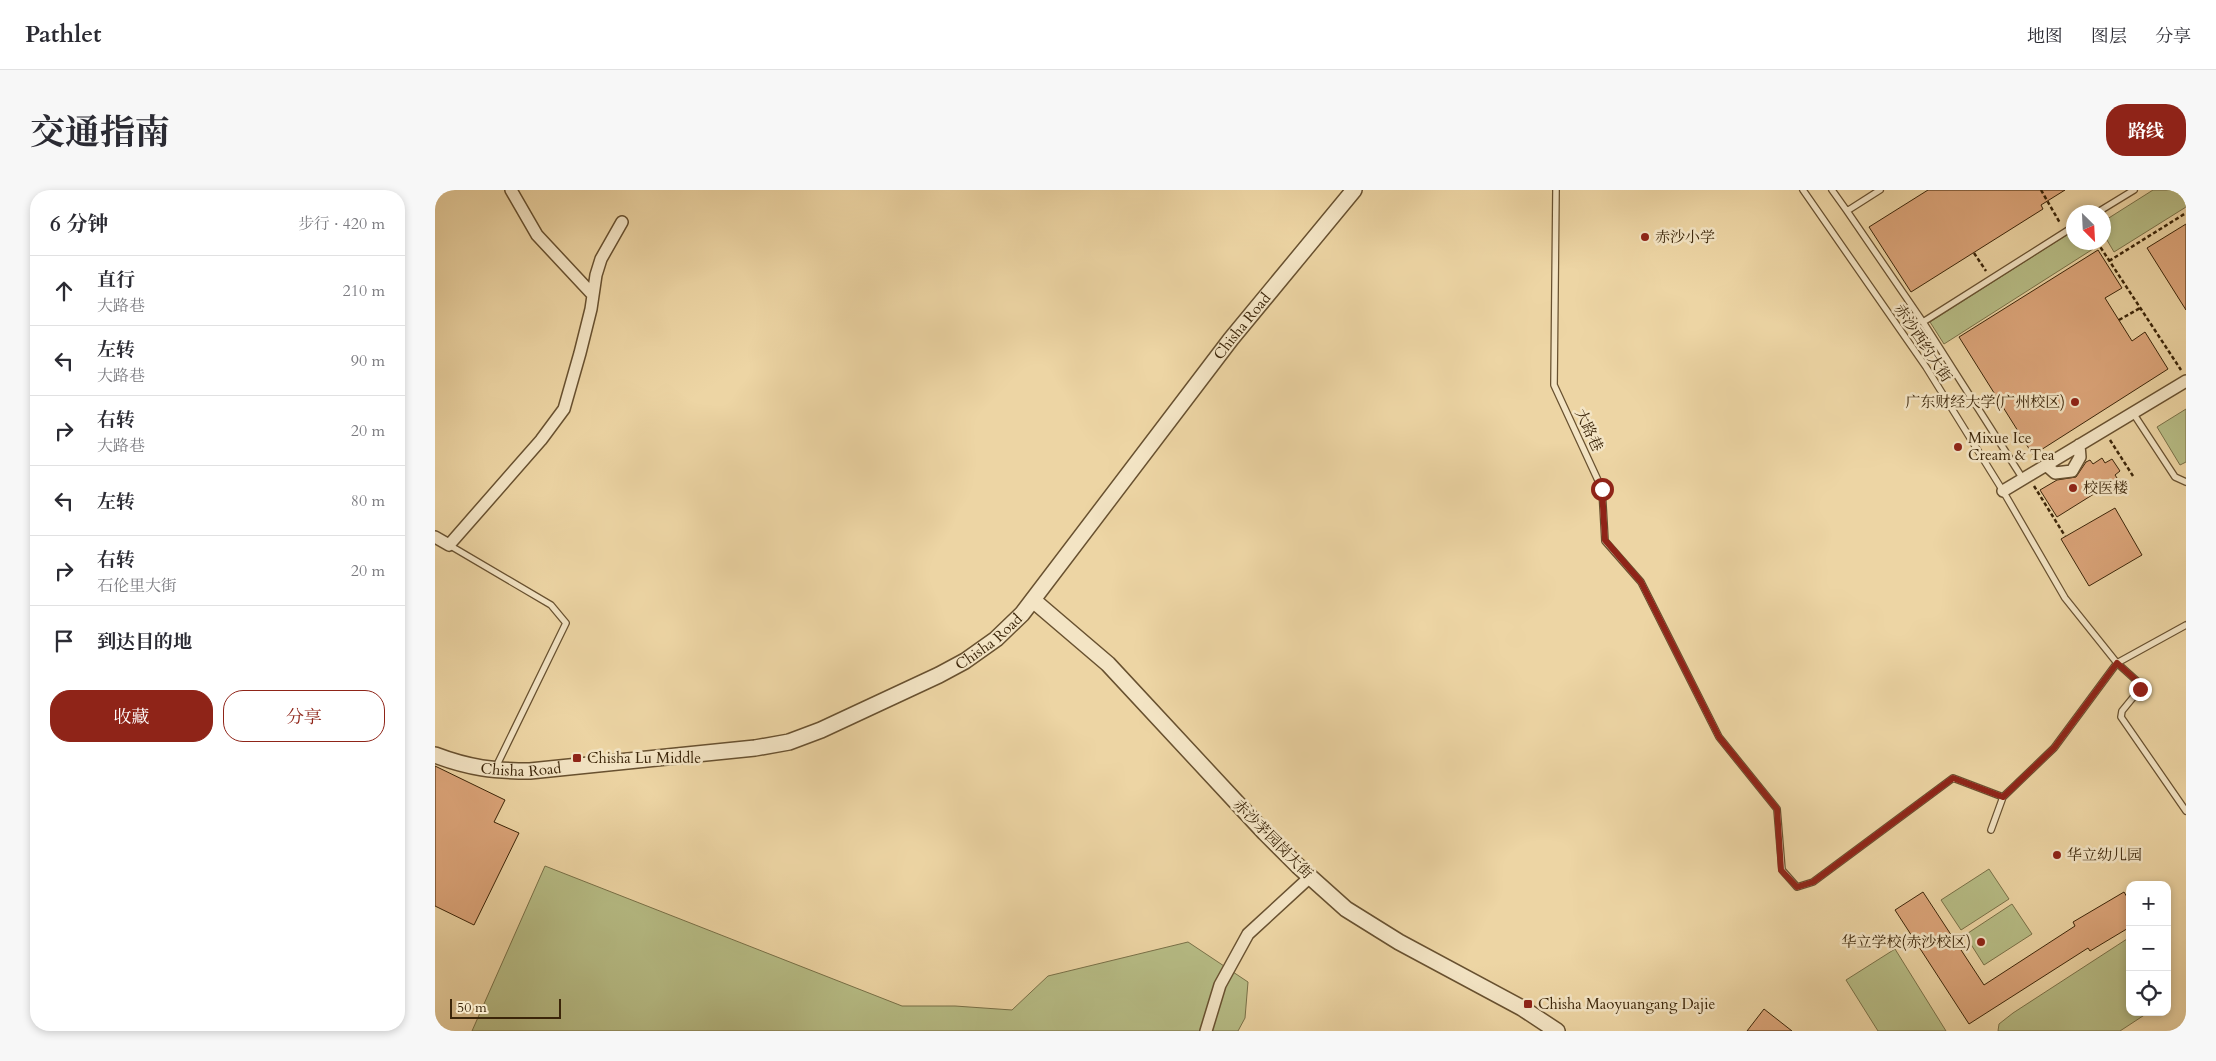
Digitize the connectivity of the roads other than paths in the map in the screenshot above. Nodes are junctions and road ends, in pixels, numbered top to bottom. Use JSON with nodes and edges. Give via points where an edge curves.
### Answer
{"nodes":[{"id":1,"x":511,"y":190,"type":"edge"},
{"id":2,"x":1354,"y":190,"type":"edge"},
{"id":3,"x":1556,"y":190,"type":"edge"},
{"id":4,"x":1803,"y":190,"type":"edge"},
{"id":5,"x":1832,"y":190,"type":"edge"},
{"id":6,"x":1879,"y":190,"type":"edge"},
{"id":7,"x":2134,"y":190,"type":"edge"},
{"id":8,"x":2109,"y":205,"type":"edge"},
{"id":9,"x":1847,"y":211,"type":"junction"},
{"id":10,"x":622,"y":222,"type":"dead end"},
{"id":11,"x":2066,"y":232,"type":"edge"},
{"id":12,"x":593,"y":295,"type":"junction"},
{"id":13,"x":1923,"y":322,"type":"junction"},
{"id":14,"x":2184,"y":376,"type":"edge"},
{"id":15,"x":2133,"y":413,"type":"junction"},
{"id":16,"x":2079,"y":445,"type":"junction"},
{"id":17,"x":2046,"y":465,"type":"junction"},
{"id":18,"x":2025,"y":478,"type":"junction"},
{"id":19,"x":2186,"y":482,"type":"edge"},
{"id":20,"x":2003,"y":491,"type":"junction"},
{"id":21,"x":435,"y":536,"type":"edge"},
{"id":22,"x":449,"y":545,"type":"junction"},
{"id":23,"x":1033,"y":600,"type":"junction"},
{"id":24,"x":2186,"y":625,"type":"edge"},
{"id":25,"x":2117,"y":663,"type":"junction"},
{"id":26,"x":435,"y":755,"type":"edge"},
{"id":27,"x":494,"y":771,"type":"junction"},
{"id":28,"x":2003,"y":797,"type":"junction"},
{"id":29,"x":2186,"y":811,"type":"edge"},
{"id":30,"x":1991,"y":830,"type":"dead end"},
{"id":31,"x":1310,"y":877,"type":"junction"},
{"id":32,"x":1555,"y":1029,"type":"edge"},
{"id":33,"x":1206,"y":1031,"type":"edge"}],
"edges":[{"from":1,"to":12,"type":"street","via":[[537,235]]},
{"from":2,"to":23,"type":"street","name":"Chisha Road","via":[[1231,340]]},
{"from":3,"to":28,"type":"lane","name":"大路巷","via":[[1554,385],[1602,489],[1605,540],[1641,582],[1719,737],[1777,809],[1781,870],[1797,887],[1813,882],[1953,778]]},
{"from":4,"to":20,"type":"lane","name":"赤沙西约大街","via":[[1926,367]]},
{"from":5,"to":9,"type":"lane"},
{"from":6,"to":9,"type":"lane"},
{"from":7,"to":8,"type":"lane"},
{"from":9,"to":13,"type":"lane"},
{"from":10,"to":12,"type":"street","via":[[601,259]]},
{"from":11,"to":13,"type":"lane"},
{"from":12,"to":22,"type":"street","via":[[564,409]]},
{"from":13,"to":18,"type":"lane"},
{"from":14,"to":15,"type":"street"},
{"from":15,"to":16,"type":"street"},
{"from":15,"to":19,"type":"lane","via":[[2175,477]]},
{"from":16,"to":17,"type":"street"},
{"from":16,"to":17,"type":"street","via":[[2080,457],[2072,471],[2055,473]]},
{"from":17,"to":18,"type":"street"},
{"from":18,"to":20,"type":"street"},
{"from":20,"to":25,"type":"lane","name":"赤沙西约大街","via":[[2065,598]]},
{"from":21,"to":22,"type":"street"},
{"from":22,"to":27,"type":"lane","via":[[551,604],[567,623]]},
{"from":23,"to":27,"type":"street","name":"Chisha Road","via":[[996,639],[965,661],[864,711],[789,742],[622,763]]},
{"from":23,"to":31,"type":"street","name":"赤沙茅园岗大街","via":[[1113,669],[1186,750]]},
{"from":24,"to":25,"type":"lane"},
{"from":25,"to":28,"type":"lane","via":[[2054,748]]},
{"from":25,"to":29,"type":"lane","name":"赤沙西约大街","via":[[2137,681],[2140,689],[2122,711],[2121,717]]},
{"from":26,"to":27,"type":"street","name":"Chisha Road"},
{"from":28,"to":30,"type":"lane"},
{"from":31,"to":32,"type":"street","name":"赤沙茅园岗大街","via":[[1369,925]]},
{"from":31,"to":33,"type":"street","via":[[1248,934],[1220,985]]}]}
